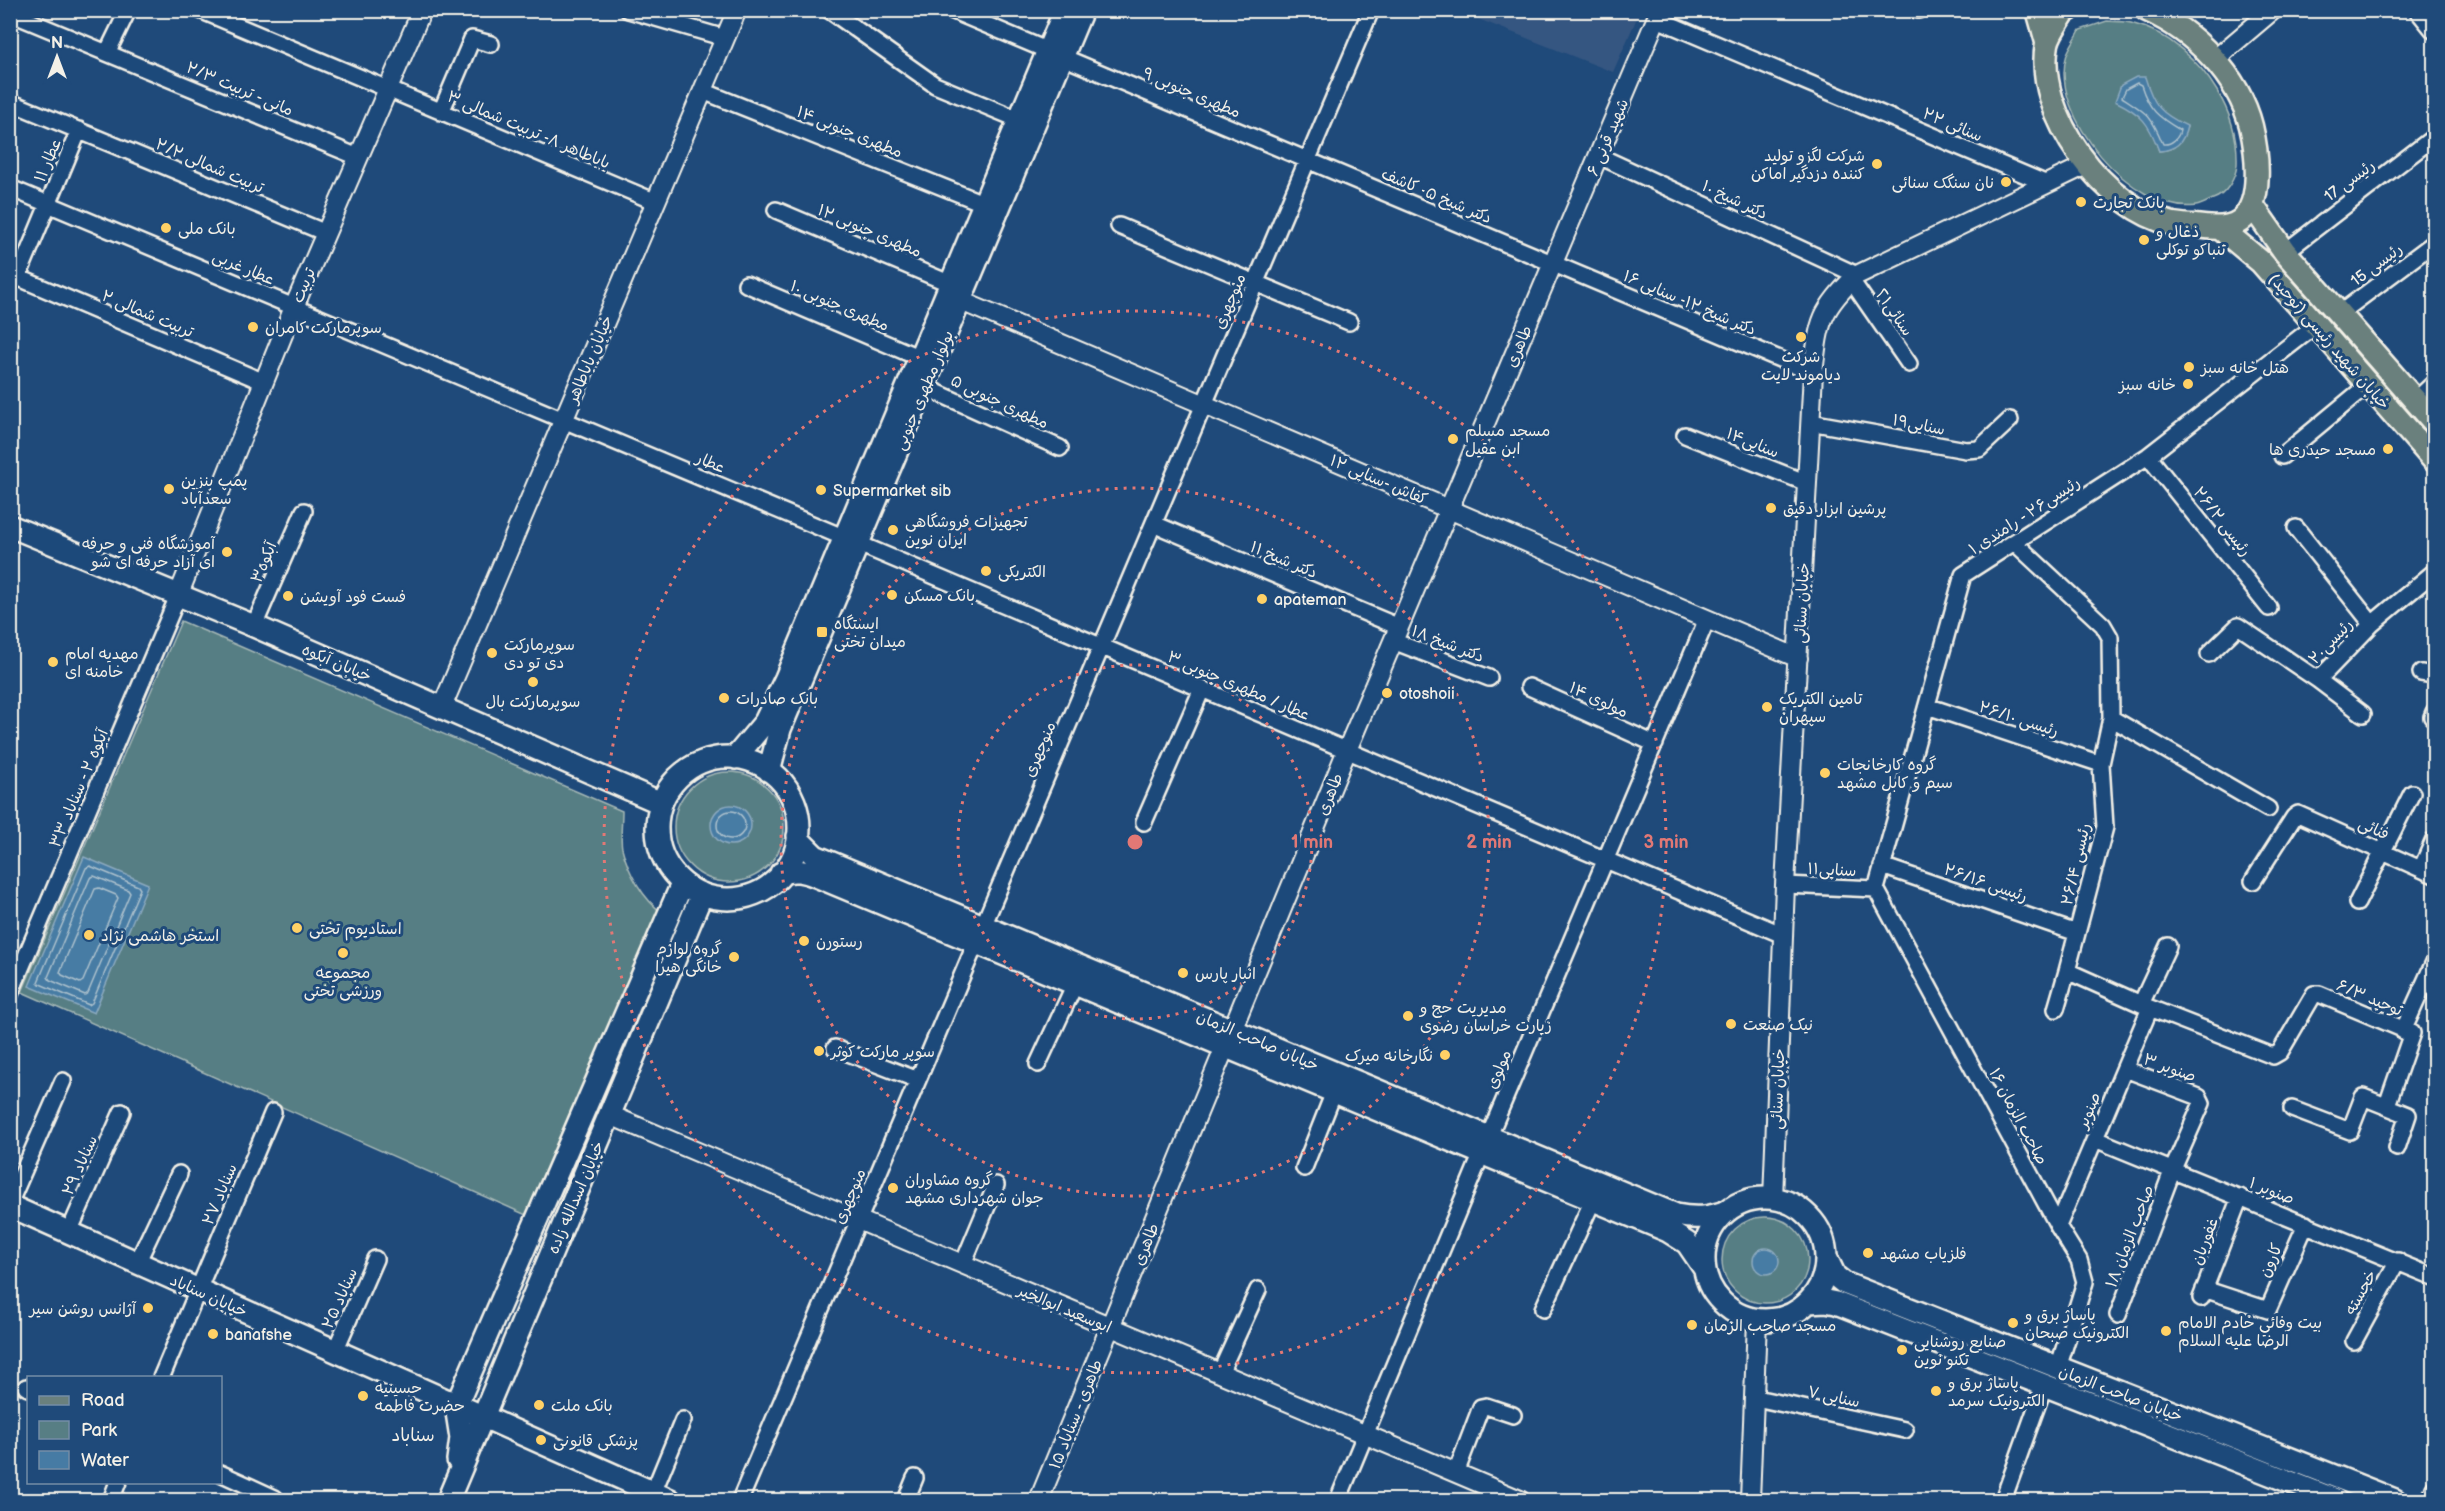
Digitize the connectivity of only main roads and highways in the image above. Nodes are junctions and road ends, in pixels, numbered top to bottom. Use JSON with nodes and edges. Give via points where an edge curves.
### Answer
{"nodes":[{"id":1,"x":1065,"y":10,"type":"edge"},
{"id":2,"x":1082,"y":10,"type":"edge"},
{"id":3,"x":2038,"y":10,"type":"edge"},
{"id":4,"x":2068,"y":10,"type":"edge"},
{"id":5,"x":2147,"y":10,"type":"edge"},
{"id":6,"x":2047,"y":42,"type":"junction"},
{"id":7,"x":1055,"y":55,"type":"junction"},
{"id":8,"x":2252,"y":205,"type":"junction"},
{"id":9,"x":2220,"y":228,"type":"junction"},
{"id":10,"x":956,"y":292,"type":"junction"},
{"id":11,"x":2434,"y":422,"type":"edge"},
{"id":12,"x":2434,"y":460,"type":"edge"},
{"id":13,"x":10,"y":526,"type":"edge"},
{"id":14,"x":852,"y":541,"type":"junction"},
{"id":15,"x":735,"y":758,"type":"junction"},
{"id":16,"x":770,"y":771,"type":"junction"},
{"id":17,"x":661,"y":803,"type":"junction"},
{"id":18,"x":798,"y":836,"type":"junction"},
{"id":19,"x":781,"y":873,"type":"junction"},
{"id":20,"x":682,"y":884,"type":"junction"},
{"id":21,"x":702,"y":894,"type":"junction"},
{"id":22,"x":980,"y":935,"type":"junction"},
{"id":23,"x":1228,"y":1038,"type":"junction"},
{"id":24,"x":1485,"y":1145,"type":"junction"},
{"id":25,"x":10,"y":1204,"type":"edge"},
{"id":26,"x":1727,"y":1211,"type":"junction"},
{"id":27,"x":1826,"y":1257,"type":"junction"},
{"id":28,"x":1704,"y":1268,"type":"junction"},
{"id":29,"x":1808,"y":1302,"type":"junction"},
{"id":30,"x":456,"y":1406,"type":"junction"},
{"id":31,"x":482,"y":1417,"type":"junction"},
{"id":32,"x":451,"y":1494,"type":"edge"},
{"id":33,"x":661,"y":1497,"type":"edge"},
{"id":34,"x":2336,"y":1500,"type":"edge"},
{"id":35,"x":2395,"y":1500,"type":"edge"}],
"edges":[{"from":1,"to":7,"type":"main road","name":"بولوار مطهری جنوبی"},
{"from":2,"to":7,"type":"main road","name":"بولوار مطهری جنوبی"},
{"from":3,"to":6,"type":"main road"},
{"from":4,"to":6,"type":"main road"},
{"from":5,"to":8,"type":"main road","via":[[2181,29],[2214,60],[2240,97],[2257,151]]},
{"from":6,"to":9,"type":"main road","via":[[2045,76],[2053,106],[2086,165],[2121,197],[2144,211],[2172,224]]},
{"from":7,"to":10,"type":"main road","name":"بولوار مطهری جنوبی"},
{"from":7,"to":10,"type":"main road","name":"بولوار مطهری جنوبی","via":[[1020,120],[985,204]]},
{"from":8,"to":9,"type":"main road","via":[[2240,222]]},
{"from":8,"to":11,"type":"main road","name":"خیابان شهید رئیسی (توحید)","via":[[2285,252]]},
{"from":9,"to":12,"type":"main road","name":"خیابان شهید رئیسی (توحید)","via":[[2261,262]]},
{"from":10,"to":14,"type":"main road","name":"بولوار مطهری جنوبی","via":[[925,387]]},
{"from":10,"to":14,"type":"main road","name":"بولوار مطهری جنوبی","via":[[920,358]]},
{"from":13,"to":17,"type":"main road","name":"خیابان آبکوه","via":[[254,626]]},
{"from":14,"to":15,"type":"main road","name":"بولوار مطهری جنوبی","via":[[765,722]]},
{"from":14,"to":16,"type":"main road","name":"بولوار مطهری جنوبی","via":[[780,729]]},
{"from":15,"to":16,"type":"main road"},
{"from":15,"to":17,"type":"main road","via":[[699,763],[670,786]]},
{"from":16,"to":18,"type":"main road","via":[[793,799]]},
{"from":17,"to":20,"type":"main road","via":[[658,839],[663,857]]},
{"from":18,"to":19,"type":"main road","via":[[794,854]]},
{"from":18,"to":22,"type":"main road","name":"خیابان صاحب الزمان","via":[[815,856]]},
{"from":19,"to":21,"type":"main road","via":[[757,893],[739,898]]},
{"from":19,"to":22,"type":"main road","name":"خیابان صاحب الزمان","via":[[807,873]]},
{"from":20,"to":21,"type":"main road"},
{"from":20,"to":30,"type":"main road","name":"خیابان اسدالله زاده"},
{"from":21,"to":31,"type":"main road","name":"خیابان اسدالله زاده"},
{"from":22,"to":23,"type":"main road","name":"خیابان صاحب الزمان"},
{"from":22,"to":23,"type":"main road","name":"خیابان صاحب الزمان","via":[[1075,984]]},
{"from":23,"to":24,"type":"main road","name":"خیابان صاحب الزمان"},
{"from":23,"to":24,"type":"main road","name":"خیابان صاحب الزمان","via":[[1334,1092]]},
{"from":24,"to":26,"type":"main road","name":"خیابان صاحب الزمان","via":[[1676,1215],[1694,1219]]},
{"from":24,"to":28,"type":"main road","name":"خیابان صاحب الزمان","via":[[1593,1200],[1668,1231],[1687,1243]]},
{"from":25,"to":30,"type":"main road","name":"خیابان سناباد"},
{"from":26,"to":27,"type":"main road","via":[[1757,1199],[1788,1203],[1814,1222],[1822,1236]]},
{"from":26,"to":28,"type":"main road","via":[[1708,1236]]},
{"from":27,"to":29,"type":"main road","via":[[1822,1282]]},
{"from":27,"to":35,"type":"main road","name":"خیابان صاحب الزمان","via":[[1835,1276],[1844,1283]]},
{"from":28,"to":29,"type":"main road","via":[[1708,1283],[1722,1302],[1742,1316],[1773,1320],[1789,1316]]},
{"from":29,"to":34,"type":"main road","via":[[1836,1303]]},
{"from":30,"to":31,"type":"main road","name":"خیابان سناباد"},
{"from":30,"to":32,"type":"main road","via":[[461,1438]]},
{"from":31,"to":32,"type":"main road","name":"خیابان اسدالله زاده"},
{"from":31,"to":33,"type":"main road","name":"خیابان سناباد"}]}
